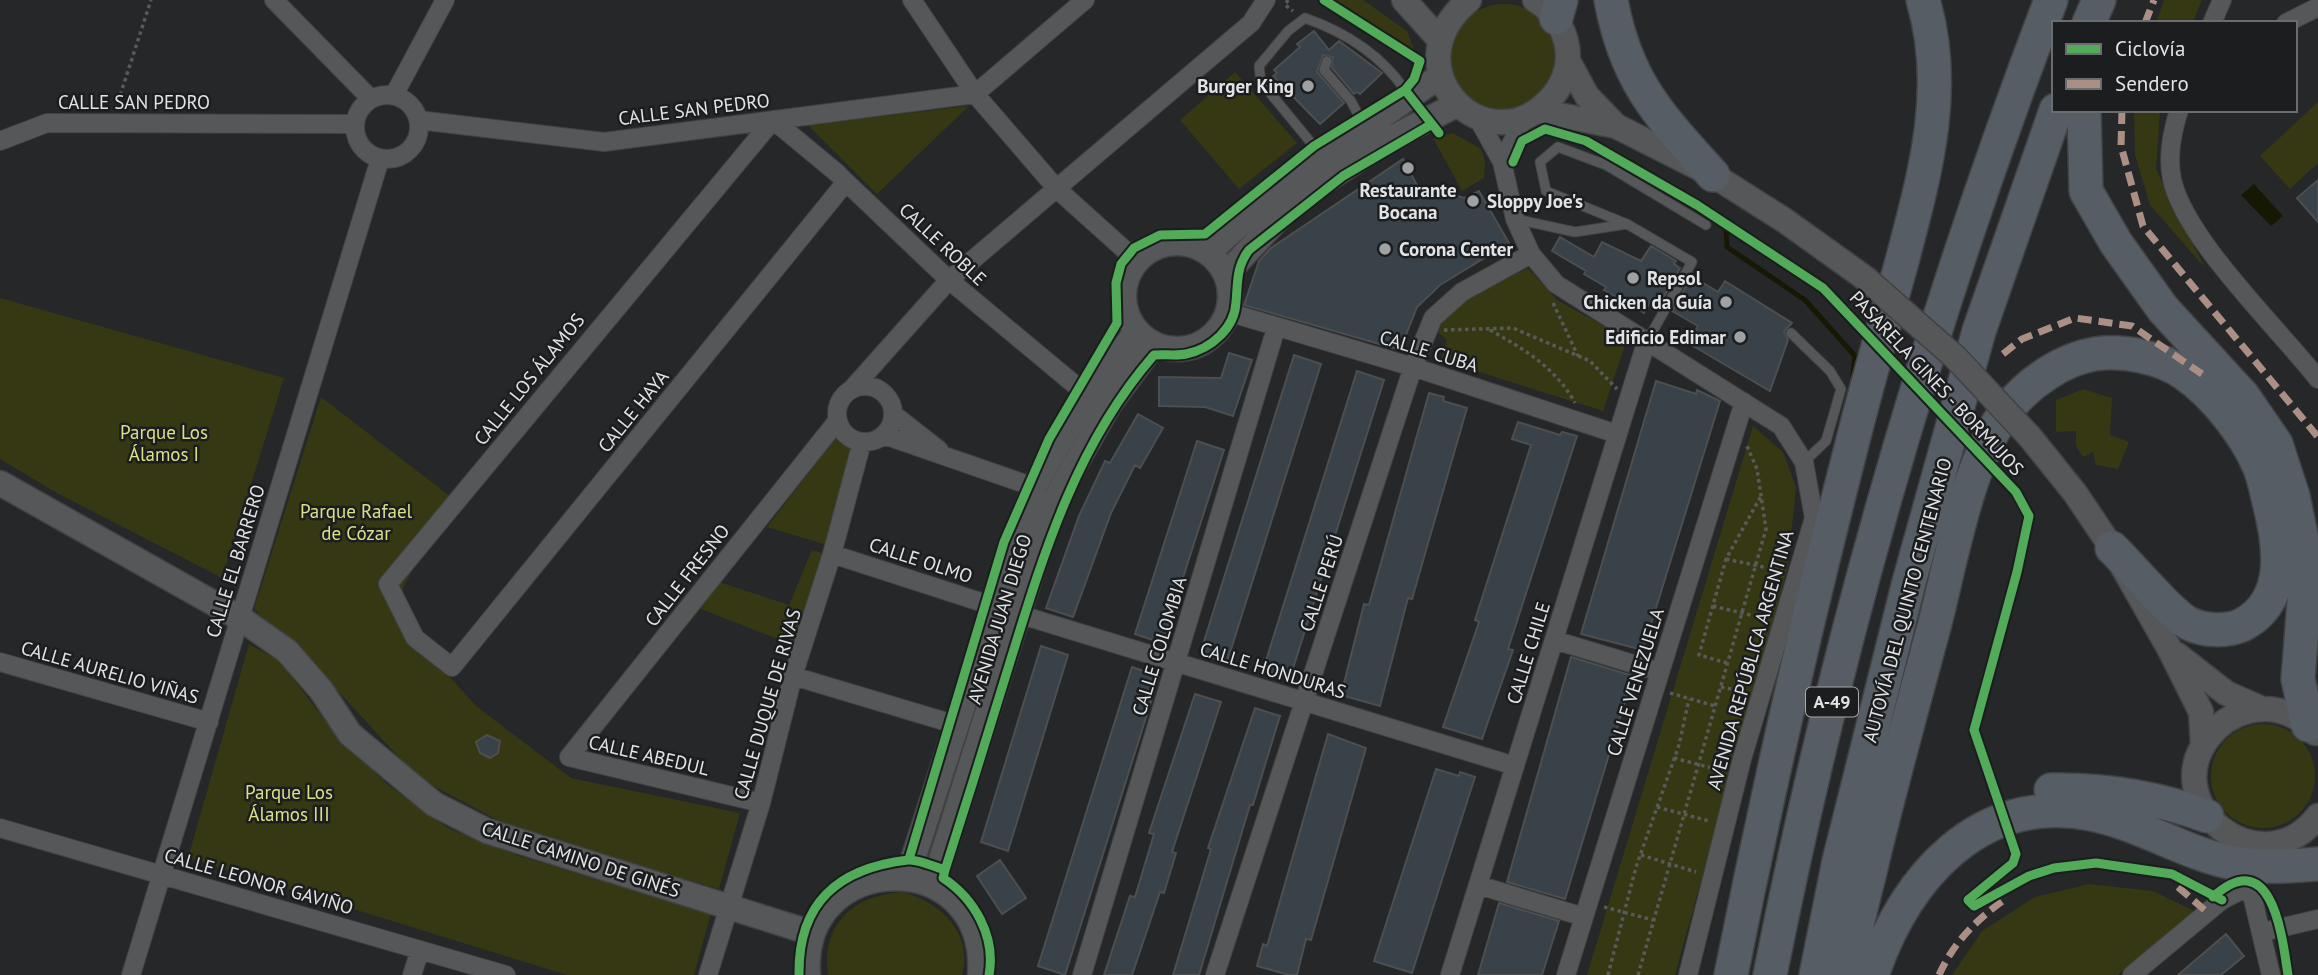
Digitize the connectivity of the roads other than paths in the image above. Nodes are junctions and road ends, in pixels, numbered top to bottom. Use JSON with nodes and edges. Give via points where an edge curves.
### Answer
{"nodes":[{"id":1,"x":274,"y":0,"type":"edge"},
{"id":2,"x":912,"y":0,"type":"edge"},
{"id":3,"x":1085,"y":0,"type":"edge"},
{"id":4,"x":1266,"y":0,"type":"edge"},
{"id":5,"x":1404,"y":0,"type":"edge"},
{"id":6,"x":1468,"y":0,"type":"edge"},
{"id":7,"x":1611,"y":0,"type":"edge"},
{"id":8,"x":1923,"y":0,"type":"edge"},
{"id":9,"x":2050,"y":0,"type":"edge"},
{"id":10,"x":2099,"y":0,"type":"edge"},
{"id":11,"x":2112,"y":0,"type":"edge"},
{"id":12,"x":2222,"y":0,"type":"edge"},
{"id":13,"x":443,"y":1,"type":"edge"},
{"id":14,"x":1551,"y":6,"type":"edge"},
{"id":15,"x":2318,"y":7,"type":"edge"},
{"id":16,"x":2091,"y":21,"type":"edge"},
{"id":17,"x":2107,"y":21,"type":"edge"},
{"id":18,"x":2213,"y":21,"type":"edge"},
{"id":19,"x":2290,"y":21,"type":"edge"},
{"id":20,"x":1439,"y":39,"type":"junction"},
{"id":21,"x":1327,"y":61,"type":"dead end"},
{"id":22,"x":1568,"y":61,"type":"junction"},
{"id":23,"x":1440,"y":76,"type":"junction"},
{"id":24,"x":1405,"y":90,"type":"dead end"},
{"id":25,"x":975,"y":94,"type":"junction"},
{"id":26,"x":394,"y":95,"type":"junction"},
{"id":27,"x":371,"y":99,"type":"junction"},
{"id":28,"x":1468,"y":110,"type":"junction"},
{"id":29,"x":2055,"y":112,"type":"edge"},
{"id":30,"x":2084,"y":112,"type":"edge"},
{"id":31,"x":2178,"y":112,"type":"edge"},
{"id":32,"x":1532,"y":114,"type":"junction"},
{"id":33,"x":418,"y":120,"type":"junction"},
{"id":34,"x":773,"y":120,"type":"junction"},
{"id":35,"x":355,"y":124,"type":"junction"},
{"id":36,"x":1616,"y":126,"type":"junction"},
{"id":37,"x":1366,"y":129,"type":"junction"},
{"id":38,"x":0,"y":141,"type":"edge"},
{"id":39,"x":1324,"y":157,"type":"junction"},
{"id":40,"x":380,"y":159,"type":"junction"},
{"id":41,"x":1502,"y":162,"type":"junction"},
{"id":42,"x":1713,"y":175,"type":"junction"},
{"id":43,"x":846,"y":182,"type":"junction"},
{"id":44,"x":1057,"y":189,"type":"junction"},
{"id":45,"x":1515,"y":219,"type":"junction"},
{"id":46,"x":1627,"y":225,"type":"junction"},
{"id":47,"x":1706,"y":225,"type":"dead end"},
{"id":48,"x":1208,"y":253,"type":"junction"},
{"id":49,"x":1531,"y":254,"type":"junction"},
{"id":50,"x":1137,"y":261,"type":"junction"},
{"id":51,"x":1226,"y":274,"type":"junction"},
{"id":52,"x":949,"y":281,"type":"junction"},
{"id":53,"x":1228,"y":312,"type":"junction"},
{"id":54,"x":1276,"y":328,"type":"junction"},
{"id":55,"x":1791,"y":333,"type":"dead end"},
{"id":56,"x":1146,"y":337,"type":"junction"},
{"id":57,"x":1646,"y":343,"type":"junction"},
{"id":58,"x":1413,"y":367,"type":"junction"},
{"id":59,"x":2318,"y":379,"type":"edge"},
{"id":60,"x":851,"y":390,"type":"junction"},
{"id":61,"x":1087,"y":395,"type":"junction"},
{"id":62,"x":1744,"y":402,"type":"junction"},
{"id":63,"x":893,"y":414,"type":"junction"},
{"id":64,"x":838,"y":420,"type":"junction"},
{"id":65,"x":1617,"y":433,"type":"junction"},
{"id":66,"x":884,"y":435,"type":"junction"},
{"id":67,"x":862,"y":442,"type":"junction"},
{"id":68,"x":950,"y":459,"type":"junction"},
{"id":69,"x":1804,"y":462,"type":"junction"},
{"id":70,"x":0,"y":483,"type":"edge"},
{"id":71,"x":1034,"y":487,"type":"junction"},
{"id":72,"x":2112,"y":548,"type":"junction"},
{"id":73,"x":832,"y":554,"type":"junction"},
{"id":74,"x":1007,"y":610,"type":"junction"},
{"id":75,"x":240,"y":618,"type":"junction"},
{"id":76,"x":1554,"y":640,"type":"junction"},
{"id":77,"x":2169,"y":648,"type":"junction"},
{"id":78,"x":0,"y":662,"type":"edge"},
{"id":79,"x":1176,"y":662,"type":"junction"},
{"id":80,"x":452,"y":667,"type":"joint"},
{"id":81,"x":1660,"y":672,"type":"junction"},
{"id":82,"x":793,"y":676,"type":"junction"},
{"id":83,"x":1305,"y":702,"type":"junction"},
{"id":84,"x":2260,"y":708,"type":"junction"},
{"id":85,"x":209,"y":722,"type":"junction"},
{"id":86,"x":957,"y":725,"type":"junction"},
{"id":87,"x":2313,"y":731,"type":"edge"},
{"id":88,"x":2203,"y":745,"type":"junction"},
{"id":89,"x":569,"y":757,"type":"joint"},
{"id":90,"x":1515,"y":766,"type":"junction"},
{"id":91,"x":761,"y":803,"type":"junction"},
{"id":92,"x":2207,"y":816,"type":"junction"},
{"id":93,"x":2318,"y":816,"type":"edge"},
{"id":94,"x":0,"y":828,"type":"edge"},
{"id":95,"x":2309,"y":832,"type":"edge"},
{"id":96,"x":2318,"y":864,"type":"edge"},
{"id":97,"x":163,"y":874,"type":"junction"},
{"id":98,"x":907,"y":878,"type":"junction"},
{"id":99,"x":933,"y":885,"type":"junction"},
{"id":100,"x":1478,"y":885,"type":"junction"},
{"id":101,"x":730,"y":906,"type":"junction"},
{"id":102,"x":1586,"y":910,"type":"junction"},
{"id":103,"x":2318,"y":919,"type":"edge"},
{"id":104,"x":2263,"y":932,"type":"junction"},
{"id":105,"x":812,"y":933,"type":"junction"},
{"id":106,"x":420,"y":950,"type":"junction"},
{"id":107,"x":131,"y":975,"type":"edge"},
{"id":108,"x":412,"y":975,"type":"edge"},
{"id":109,"x":506,"y":975,"type":"edge"},
{"id":110,"x":708,"y":975,"type":"edge"},
{"id":111,"x":808,"y":975,"type":"edge"},
{"id":112,"x":980,"y":975,"type":"edge"},
{"id":113,"x":1082,"y":975,"type":"edge"},
{"id":114,"x":1215,"y":975,"type":"edge"},
{"id":115,"x":1450,"y":975,"type":"edge"},
{"id":116,"x":1566,"y":975,"type":"edge"},
{"id":117,"x":1688,"y":975,"type":"edge"},
{"id":118,"x":1731,"y":975,"type":"edge"},
{"id":119,"x":1770,"y":975,"type":"edge"},
{"id":120,"x":1816,"y":975,"type":"edge"},
{"id":121,"x":1847,"y":975,"type":"edge"},
{"id":122,"x":1858,"y":975,"type":"edge"},
{"id":123,"x":1872,"y":975,"type":"edge"},
{"id":124,"x":2132,"y":975,"type":"edge"},
{"id":125,"x":2271,"y":975,"type":"edge"}],
"edges":[{"from":1,"to":27,"type":"street"},
{"from":2,"to":25,"type":"street"},
{"from":3,"to":25,"type":"street"},
{"from":4,"to":44,"type":"street","via":[[1256,19]]},
{"from":5,"to":20,"type":"street"},
{"from":6,"to":20,"type":"street","via":[[1450,17]]},
{"from":7,"to":42,"type":"highway","via":[[1628,64],[1651,104]]},
{"from":8,"to":118,"type":"highway","via":[[1937,87],[1932,141],[1850,449]]},
{"from":9,"to":119,"type":"highway","number":"A-49","via":[[1968,227],[1903,430],[1832,702]]},
{"from":10,"to":16,"type":"highway"},
{"from":11,"to":17,"type":"highway"},
{"from":12,"to":18,"type":"street"},
{"from":13,"to":26,"type":"street"},
{"from":14,"to":22,"type":"street"},
{"from":15,"to":19,"type":"street"},
{"from":20,"to":23,"type":"street"},
{"from":21,"to":37,"type":"lane","via":[[1324,70],[1351,101]]},
{"from":22,"to":32,"type":"street","via":[[1553,98]]},
{"from":22,"to":36,"type":"street","via":[[1587,96]]},
{"from":23,"to":28,"type":"street"},
{"from":23,"to":37,"type":"street"},
{"from":24,"to":39,"type":"lane","via":[[1392,71],[1340,30],[1306,18],[1288,31],[1259,66],[1261,82]]},
{"from":25,"to":34,"type":"street","name":"CALLE SAN PEDRO"},
{"from":25,"to":44,"type":"street"},
{"from":26,"to":27,"type":"street"},
{"from":26,"to":33,"type":"street","via":[[407,102]]},
{"from":27,"to":35,"type":"street","via":[[362,106]]},
{"from":28,"to":32,"type":"street","via":[[1510,121]]},
{"from":28,"to":41,"type":"street","name":"AVENIDA REPÚBLICA ARGENTINA"},
{"from":28,"to":51,"type":"street","via":[[1388,140],[1295,201]]},
{"from":29,"to":120,"type":"highway","name":"AUTOVÍA DEL QUINTO CENTENARIO","number":"A-49","via":[[1979,331],[1909,582],[1839,861]]},
{"from":30,"to":87,"type":"highway","via":[[2086,191],[2116,243],[2164,309],[2243,396],[2276,444],[2307,564],[2298,679]]},
{"from":31,"to":59,"type":"street","via":[[2171,136],[2172,180],[2193,227]]},
{"from":32,"to":36,"type":"street"},
{"from":32,"to":41,"type":"street"},
{"from":33,"to":34,"type":"street","name":"CALLE SAN PEDRO","via":[[604,142]]},
{"from":33,"to":40,"type":"street","via":[[415,142],[408,150]]},
{"from":34,"to":43,"type":"street","name":"CALLE ROBLE"},
{"from":34,"to":80,"type":"street","name":"CALLE LOS ÁLAMOS","via":[[388,584],[415,638]]},
{"from":35,"to":38,"type":"street","name":"CALLE SAN PEDRO","via":[[47,122]]},
{"from":35,"to":40,"type":"street","via":[[361,145]]},
{"from":36,"to":42,"type":"street"},
{"from":37,"to":39,"type":"street"},
{"from":39,"to":48,"type":"street","via":[[1284,184]]},
{"from":40,"to":75,"type":"street","name":"CALLE EL BARRERO"},
{"from":41,"to":45,"type":"street","name":"AVENIDA REPÚBLICA ARGENTINA"},
{"from":42,"to":72,"type":"street","bridge":true,"via":[[1865,278],[1956,358],[2030,438]]},
{"from":43,"to":52,"type":"street","name":"CALLE ROBLE"},
{"from":43,"to":80,"type":"street","name":"CALLE HAYA"},
{"from":44,"to":50,"type":"street"},
{"from":44,"to":52,"type":"street"},
{"from":45,"to":46,"type":"lane","via":[[1575,232]]},
{"from":45,"to":49,"type":"street","name":"AVENIDA REPÚBLICA ARGENTINA"},
{"from":46,"to":47,"type":"lane","via":[[1546,191],[1540,162],[1558,147],[1606,164]]},
{"from":46,"to":57,"type":"lane","via":[[1692,262]]},
{"from":48,"to":50,"type":"street","via":[[1183,243],[1167,244]]},
{"from":48,"to":51,"type":"street"},
{"from":49,"to":57,"type":"street","name":"AVENIDA REPÚBLICA ARGENTINA","via":[[1556,284]]},
{"from":49,"to":58,"type":"street","name":"CALLE PERÚ","via":[[1462,292],[1433,318]]},
{"from":50,"to":56,"type":"street","via":[[1124,298],[1129,318]]},
{"from":51,"to":53,"type":"street"},
{"from":52,"to":60,"type":"street"},
{"from":52,"to":61,"type":"street","name":"CALLE ROBLE"},
{"from":53,"to":54,"type":"street","name":"CALLE CUBA"},
{"from":53,"to":56,"type":"street","via":[[1213,335],[1194,346],[1176,349]]},
{"from":54,"to":58,"type":"street","name":"CALLE CUBA"},
{"from":54,"to":79,"type":"street","name":"CALLE COLOMBIA"},
{"from":55,"to":69,"type":"lane","via":[[1830,371],[1841,389],[1826,442]]},
{"from":56,"to":61,"type":"street","name":"AVENIDA JUAN DIEGO"},
{"from":56,"to":74,"type":"street","name":"AVENIDA JUAN DIEGO","via":[[1054,501]]},
{"from":57,"to":62,"type":"street","name":"AVENIDA REPÚBLICA ARGENTINA"},
{"from":57,"to":65,"type":"street","name":"CALLE CHILE"},
{"from":58,"to":65,"type":"street","name":"CALLE CUBA"},
{"from":58,"to":83,"type":"street","name":"CALLE PERÚ"},
{"from":60,"to":63,"type":"street","via":[[875,388],[888,398]]},
{"from":60,"to":64,"type":"street","via":[[840,403]]},
{"from":61,"to":71,"type":"street","name":"AVENIDA JUAN DIEGO"},
{"from":62,"to":69,"type":"street","name":"AVENIDA REPÚBLICA ARGENTINA","via":[[1781,426]]},
{"from":62,"to":81,"type":"street","name":"CALLE VENEZUELA"},
{"from":63,"to":66,"type":"street"},
{"from":63,"to":68,"type":"street"},
{"from":64,"to":67,"type":"street","via":[[846,435]]},
{"from":64,"to":89,"type":"street","name":"CALLE FRESNO"},
{"from":65,"to":76,"type":"street","name":"CALLE CHILE"},
{"from":66,"to":67,"type":"street"},
{"from":66,"to":68,"type":"street"},
{"from":67,"to":73,"type":"street","name":"CALLE DUQUE DE RIVAS"},
{"from":68,"to":71,"type":"street"},
{"from":69,"to":117,"type":"street","name":"AVENIDA REPÚBLICA ARGENTINA","via":[[1814,518],[1738,774]]},
{"from":70,"to":75,"type":"street","name":"CALLE CAMINO DE GINÉS"},
{"from":71,"to":74,"type":"street","name":"AVENIDA JUAN DIEGO"},
{"from":72,"to":77,"type":"street"},
{"from":72,"to":121,"type":"highway","via":[[2185,622],[2202,628],[2234,629],[2253,619],[2266,606],[2277,577],[2275,524],[2259,466],[2234,426],[2183,372],[2126,353],[2093,354],[2059,366],[2026,390],[1991,436],[1970,488],[1890,789]]},
{"from":73,"to":74,"type":"street","name":"CALLE OLMO"},
{"from":73,"to":82,"type":"street","name":"CALLE DUQUE DE RIVAS"},
{"from":74,"to":79,"type":"street","name":"CALLE HONDURAS"},
{"from":74,"to":86,"type":"street","name":"AVENIDA JUAN DIEGO"},
{"from":74,"to":99,"type":"street","name":"AVENIDA JUAN DIEGO"},
{"from":75,"to":85,"type":"street","name":"CALLE EL BARRERO"},
{"from":75,"to":101,"type":"street","name":"CALLE CAMINO DE GINÉS","via":[[287,651],[321,690],[350,734],[434,804],[487,831]]},
{"from":76,"to":81,"type":"street"},
{"from":76,"to":90,"type":"street","name":"CALLE CHILE"},
{"from":77,"to":84,"type":"street","via":[[2226,693]]},
{"from":77,"to":88,"type":"street","via":[[2201,712]]},
{"from":78,"to":85,"type":"street","name":"CALLE AURELIO VIÑAS"},
{"from":79,"to":83,"type":"street","name":"CALLE HONDURAS"},
{"from":79,"to":113,"type":"street","name":"CALLE COLOMBIA"},
{"from":81,"to":102,"type":"street","name":"CALLE VENEZUELA"},
{"from":82,"to":86,"type":"street"},
{"from":82,"to":91,"type":"street","name":"CALLE DUQUE DE RIVAS"},
{"from":83,"to":90,"type":"street","name":"CALLE HONDURAS"},
{"from":83,"to":114,"type":"street","name":"CALLE PERÚ"},
{"from":84,"to":87,"type":"street","via":[[2286,712]]},
{"from":84,"to":88,"type":"street","via":[[2217,726]]},
{"from":85,"to":97,"type":"street","name":"CALLE EL BARRERO"},
{"from":86,"to":98,"type":"street","name":"AVENIDA JUAN DIEGO"},
{"from":88,"to":92,"type":"street","via":[[2195,769],[2197,794]]},
{"from":89,"to":91,"type":"street","name":"CALLE ABEDUL"},
{"from":90,"to":100,"type":"street","name":"CALLE CHILE"},
{"from":91,"to":101,"type":"street","name":"CALLE DUQUE DE RIVAS"},
{"from":92,"to":95,"type":"street","via":[[2234,838],[2250,844],[2284,841]]},
{"from":92,"to":122,"type":"highway","via":[[2156,798],[2116,792],[2053,790],[1986,803],[1945,827],[1908,861],[1885,900]]},
{"from":93,"to":95,"type":"street"},
{"from":94,"to":97,"type":"street","name":"CALLE LEONOR GAVIÑO"},
{"from":96,"to":123,"type":"highway","via":[[2235,863],[2115,820],[2069,812],[2032,813],[1972,834],[1939,860],[1896,915]]},
{"from":97,"to":106,"type":"street","name":"CALLE LEONOR GAVIÑO"},
{"from":97,"to":107,"type":"street","name":"CALLE EL BARRERO"},
{"from":98,"to":99,"type":"street"},
{"from":98,"to":105,"type":"street","via":[[888,876],[858,884],[828,906]]},
{"from":99,"to":112,"type":"street","via":[[957,900],[974,927]]},
{"from":100,"to":102,"type":"street"},
{"from":100,"to":115,"type":"street","name":"CALLE CHILE"},
{"from":101,"to":105,"type":"street","name":"CALLE CAMINO DE GINÉS"},
{"from":101,"to":110,"type":"street","name":"CALLE DUQUE DE RIVAS"},
{"from":102,"to":116,"type":"street","name":"CALLE VENEZUELA"},
{"from":103,"to":104,"type":"street"},
{"from":104,"to":124,"type":"street","via":[[2251,891],[2245,888],[2222,900]]},
{"from":104,"to":125,"type":"street"},
{"from":105,"to":111,"type":"street"},
{"from":106,"to":108,"type":"street"},
{"from":106,"to":109,"type":"street","name":"CALLE LEONOR GAVIÑO"}]}
